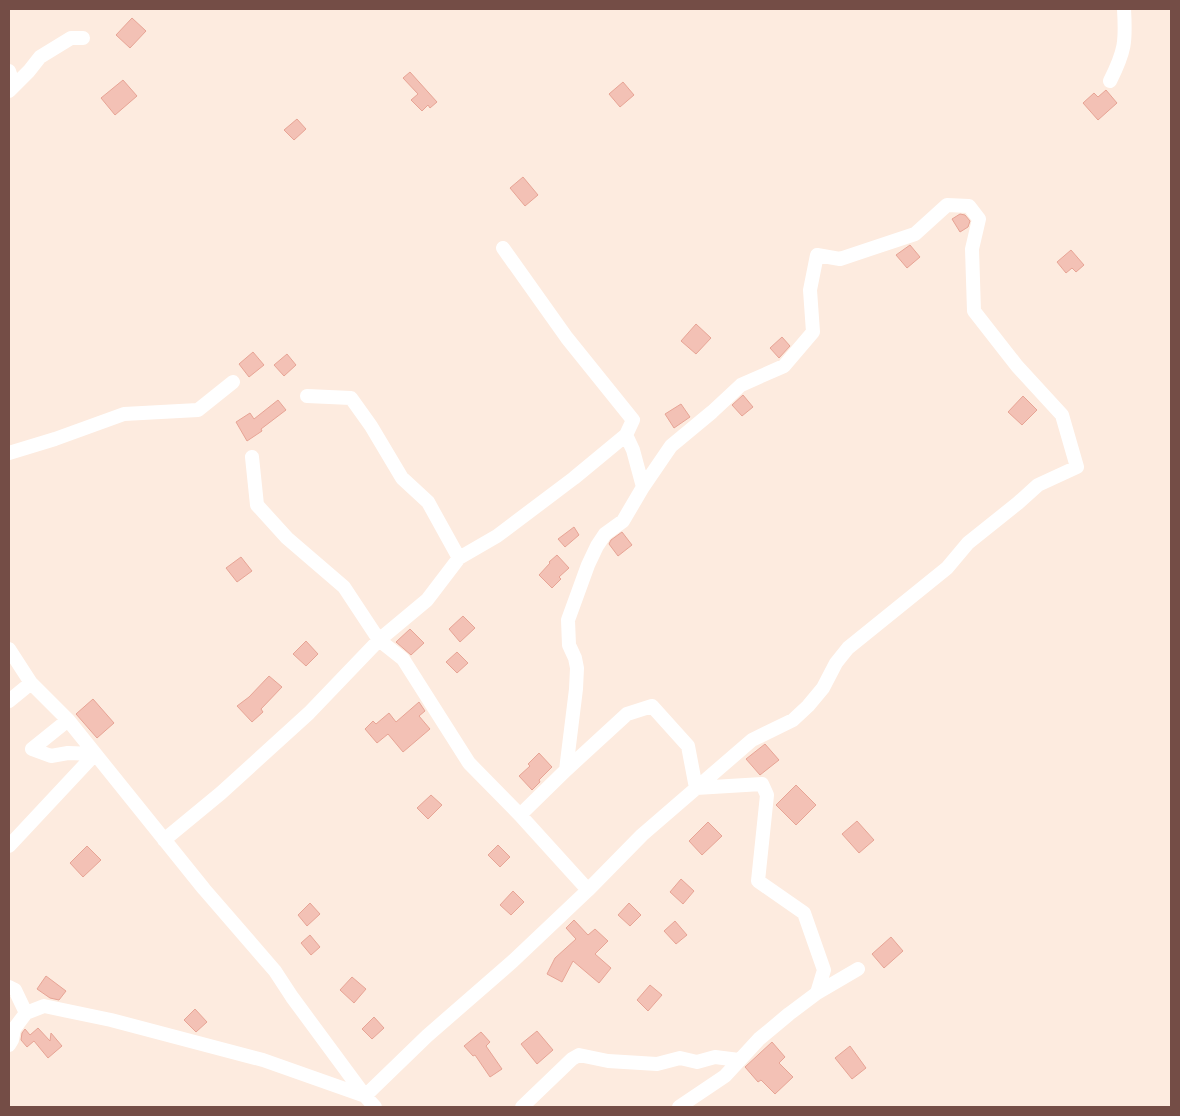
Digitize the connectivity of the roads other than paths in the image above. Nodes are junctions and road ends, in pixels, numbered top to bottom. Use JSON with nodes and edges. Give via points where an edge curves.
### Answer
{"nodes":[{"id":1,"x":1124,"y":9,"type":"edge"},
{"id":2,"x":83,"y":38,"type":"dead end"},
{"id":3,"x":9,"y":71,"type":"edge"},
{"id":4,"x":1110,"y":81,"type":"dead end"},
{"id":5,"x":11,"y":88,"type":"edge"},
{"id":6,"x":503,"y":248,"type":"dead end"},
{"id":7,"x":233,"y":382,"type":"dead end"},
{"id":8,"x":307,"y":396,"type":"dead end"},
{"id":9,"x":626,"y":436,"type":"junction"},
{"id":10,"x":9,"y":453,"type":"edge"},
{"id":11,"x":252,"y":457,"type":"dead end"},
{"id":12,"x":642,"y":487,"type":"junction"},
{"id":13,"x":459,"y":558,"type":"junction"},
{"id":14,"x":379,"y":640,"type":"junction"},
{"id":15,"x":9,"y":649,"type":"edge"},
{"id":16,"x":31,"y":683,"type":"junction"},
{"id":17,"x":9,"y":702,"type":"edge"},
{"id":18,"x":68,"y":720,"type":"junction"},
{"id":19,"x":95,"y":754,"type":"junction"},
{"id":20,"x":566,"y":770,"type":"junction"},
{"id":21,"x":696,"y":788,"type":"junction"},
{"id":22,"x":520,"y":815,"type":"junction"},
{"id":23,"x":164,"y":840,"type":"junction"},
{"id":24,"x":9,"y":846,"type":"edge"},
{"id":25,"x":588,"y":890,"type":"junction"},
{"id":26,"x":858,"y":969,"type":"dead end"},
{"id":27,"x":9,"y":987,"type":"edge"},
{"id":28,"x":817,"y":993,"type":"junction"},
{"id":29,"x":26,"y":1013,"type":"junction"},
{"id":30,"x":9,"y":1045,"type":"edge"},
{"id":31,"x":740,"y":1060,"type":"junction"},
{"id":32,"x":365,"y":1096,"type":"junction"},
{"id":33,"x":375,"y":1107,"type":"edge"},
{"id":34,"x":522,"y":1107,"type":"edge"},
{"id":35,"x":679,"y":1107,"type":"edge"}],
"edges":[{"from":1,"to":4,"type":"street","via":[[1125,46]]},
{"from":2,"to":5,"type":"street","via":[[71,38],[40,56]]},
{"from":3,"to":5,"type":"street"},
{"from":6,"to":9,"type":"street","via":[[567,338],[632,420]]},
{"from":7,"to":10,"type":"street","via":[[198,410],[124,414]]},
{"from":8,"to":13,"type":"street","via":[[351,398],[402,478],[428,502]]},
{"from":9,"to":12,"type":"street"},
{"from":9,"to":13,"type":"street","via":[[497,536]]},
{"from":11,"to":14,"type":"street","via":[[258,505],[287,538],[344,587]]},
{"from":12,"to":20,"type":"street","via":[[623,521],[605,534],[597,546],[568,620],[570,645],[577,668]]},
{"from":12,"to":21,"type":"street","via":[[671,446],[741,385],[784,366],[813,332],[810,290],[817,255],[840,259],[915,234],[947,205],[969,206],[979,219],[972,249],[974,312],[1016,366],[1062,414],[1077,467],[1038,485],[968,543],[947,568],[848,648],[823,688],[793,720],[752,740]]},
{"from":13,"to":14,"type":"street","via":[[427,600]]},
{"from":14,"to":22,"type":"street","via":[[403,659],[469,763]]},
{"from":14,"to":23,"type":"street","via":[[309,713]]},
{"from":15,"to":16,"type":"street"},
{"from":16,"to":17,"type":"street"},
{"from":16,"to":18,"type":"street"},
{"from":18,"to":19,"type":"street"},
{"from":18,"to":19,"type":"street","via":[[32,749],[51,756]]},
{"from":19,"to":23,"type":"street"},
{"from":19,"to":24,"type":"street"},
{"from":20,"to":21,"type":"street","via":[[627,714],[652,706],[688,746]]},
{"from":20,"to":22,"type":"street"},
{"from":21,"to":25,"type":"street","via":[[642,835]]},
{"from":21,"to":28,"type":"street","via":[[762,784],[767,795],[758,881],[804,913],[824,970]]},
{"from":22,"to":25,"type":"street"},
{"from":23,"to":32,"type":"street","via":[[275,970]]},
{"from":25,"to":32,"type":"street"},
{"from":26,"to":28,"type":"street"},
{"from":27,"to":29,"type":"street","via":[[15,990]]},
{"from":28,"to":31,"type":"street","via":[[759,1039]]},
{"from":29,"to":30,"type":"street","via":[[14,1029]]},
{"from":29,"to":32,"type":"street","via":[[44,1006],[111,1020],[263,1060]]},
{"from":31,"to":34,"type":"street","via":[[716,1057],[696,1062],[680,1058],[657,1064],[608,1061],[578,1055]]},
{"from":31,"to":35,"type":"street","via":[[725,1076]]},
{"from":32,"to":33,"type":"street"}]}
